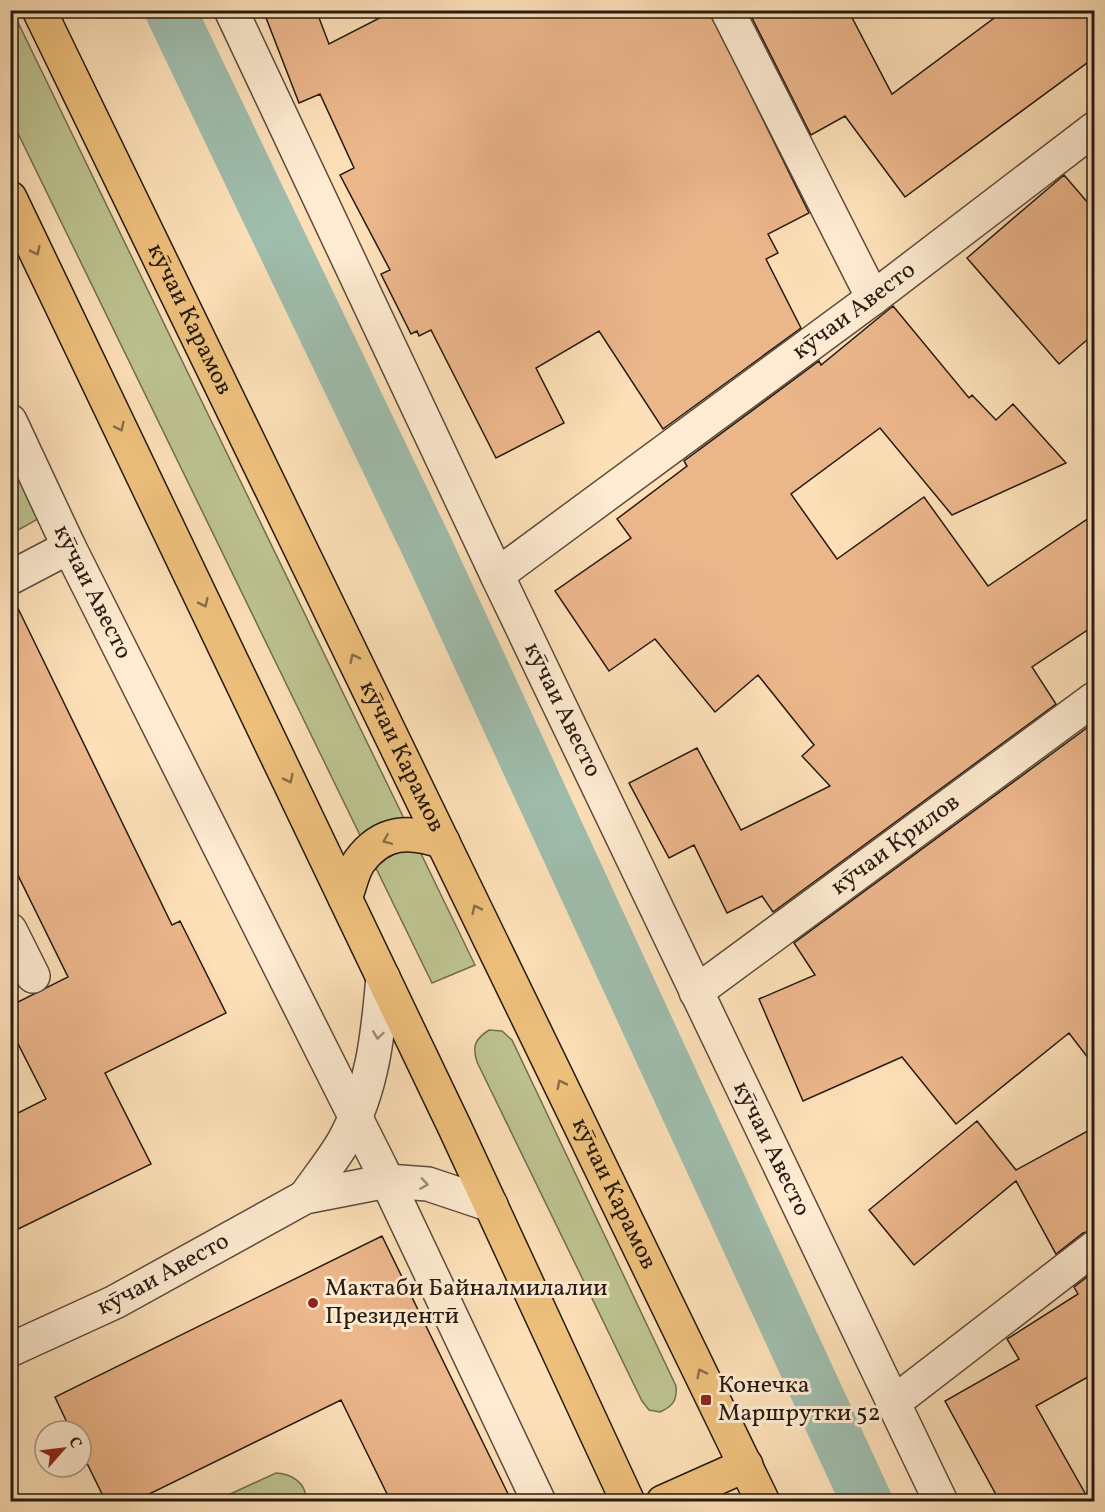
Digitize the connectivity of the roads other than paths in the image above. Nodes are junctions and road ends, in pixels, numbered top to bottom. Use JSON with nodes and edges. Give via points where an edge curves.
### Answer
{"nodes":[{"id":1,"x":39,"y":10,"type":"edge"},
{"id":2,"x":231,"y":10,"type":"edge"},
{"id":3,"x":727,"y":10,"type":"edge"},
{"id":4,"x":1090,"y":142,"type":"edge"},
{"id":5,"x":10,"y":198,"type":"edge"},
{"id":6,"x":873,"y":298,"type":"junction"},
{"id":7,"x":10,"y":421,"type":"edge"},
{"id":8,"x":69,"y":547,"type":"junction"},
{"id":9,"x":497,"y":575,"type":"junction"},
{"id":10,"x":10,"y":578,"type":"edge"},
{"id":11,"x":1095,"y":699,"type":"edge"},
{"id":12,"x":443,"y":842,"type":"junction"},
{"id":13,"x":345,"y":898,"type":"junction"},
{"id":14,"x":10,"y":930,"type":"edge"},
{"id":15,"x":33,"y":976,"type":"dead end"},
{"id":16,"x":383,"y":977,"type":"junction"},
{"id":17,"x":696,"y":992,"type":"junction"},
{"id":18,"x":355,"y":1118,"type":"junction"},
{"id":19,"x":387,"y":1181,"type":"junction"},
{"id":20,"x":305,"y":1197,"type":"junction"},
{"id":21,"x":491,"y":1205,"type":"junction"},
{"id":22,"x":1095,"y":1248,"type":"edge"},
{"id":23,"x":13,"y":1347,"type":"edge"},
{"id":24,"x":893,"y":1403,"type":"junction"},
{"id":25,"x":746,"y":1465,"type":"junction"},
{"id":26,"x":539,"y":1502,"type":"edge"},
{"id":27,"x":628,"y":1502,"type":"edge"},
{"id":28,"x":663,"y":1502,"type":"edge"},
{"id":29,"x":763,"y":1502,"type":"edge"},
{"id":30,"x":941,"y":1502,"type":"edge"}],
"edges":[{"from":12,"to":1,"type":"main road","name":"кӯчаи Карамов","one_way":true},
{"from":2,"to":9,"type":"street"},
{"from":3,"to":6,"type":"street"},
{"from":4,"to":6,"type":"street","name":"кӯчаи Авесто"},
{"from":5,"to":13,"type":"main road","one_way":true},
{"from":6,"to":9,"type":"street","name":"кӯчаи Авесто"},
{"from":7,"to":8,"type":"street","name":"кӯчаи Авесто"},
{"from":8,"to":10,"type":"street"},
{"from":8,"to":18,"type":"street","name":"кӯчаи Авесто"},
{"from":9,"to":17,"type":"street","name":"кӯчаи Авесто"},
{"from":11,"to":17,"type":"street","name":"кӯчаи Крилов"},
{"from":12,"to":13,"type":"main road","one_way":true,"via":[[418,833],[395,836],[375,845],[358,863]]},
{"from":25,"to":12,"type":"main road","name":"кӯчаи Карамов","one_way":true},
{"from":13,"to":16,"type":"main road"},
{"from":14,"to":15,"type":"street"},
{"from":16,"to":18,"type":"street","name":"кӯчаи Авесто","one_way":true,"via":[[378,1037],[368,1087]]},
{"from":16,"to":21,"type":"main road"},
{"from":17,"to":24,"type":"street","name":"кӯчаи Авесто"},
{"from":18,"to":19,"type":"street","name":"кӯчаи Авесто"},
{"from":18,"to":20,"type":"street","name":"кӯчаи Авесто"},
{"from":19,"to":20,"type":"street","name":"кӯчаи Авесто"},
{"from":19,"to":21,"type":"street","name":"кӯчаи Авесто","one_way":true,"via":[[428,1184]]},
{"from":19,"to":26,"type":"street","name":"кӯчаи Авесто"},
{"from":20,"to":23,"type":"street","name":"кӯчаи Авесто","via":[[115,1302]]},
{"from":21,"to":27,"type":"main road"},
{"from":22,"to":24,"type":"street"},
{"from":24,"to":30,"type":"street","name":"кӯчаи Авесто"},
{"from":25,"to":28,"type":"main road"},
{"from":25,"to":29,"type":"main road","name":"кӯчаи Карамов"}]}
